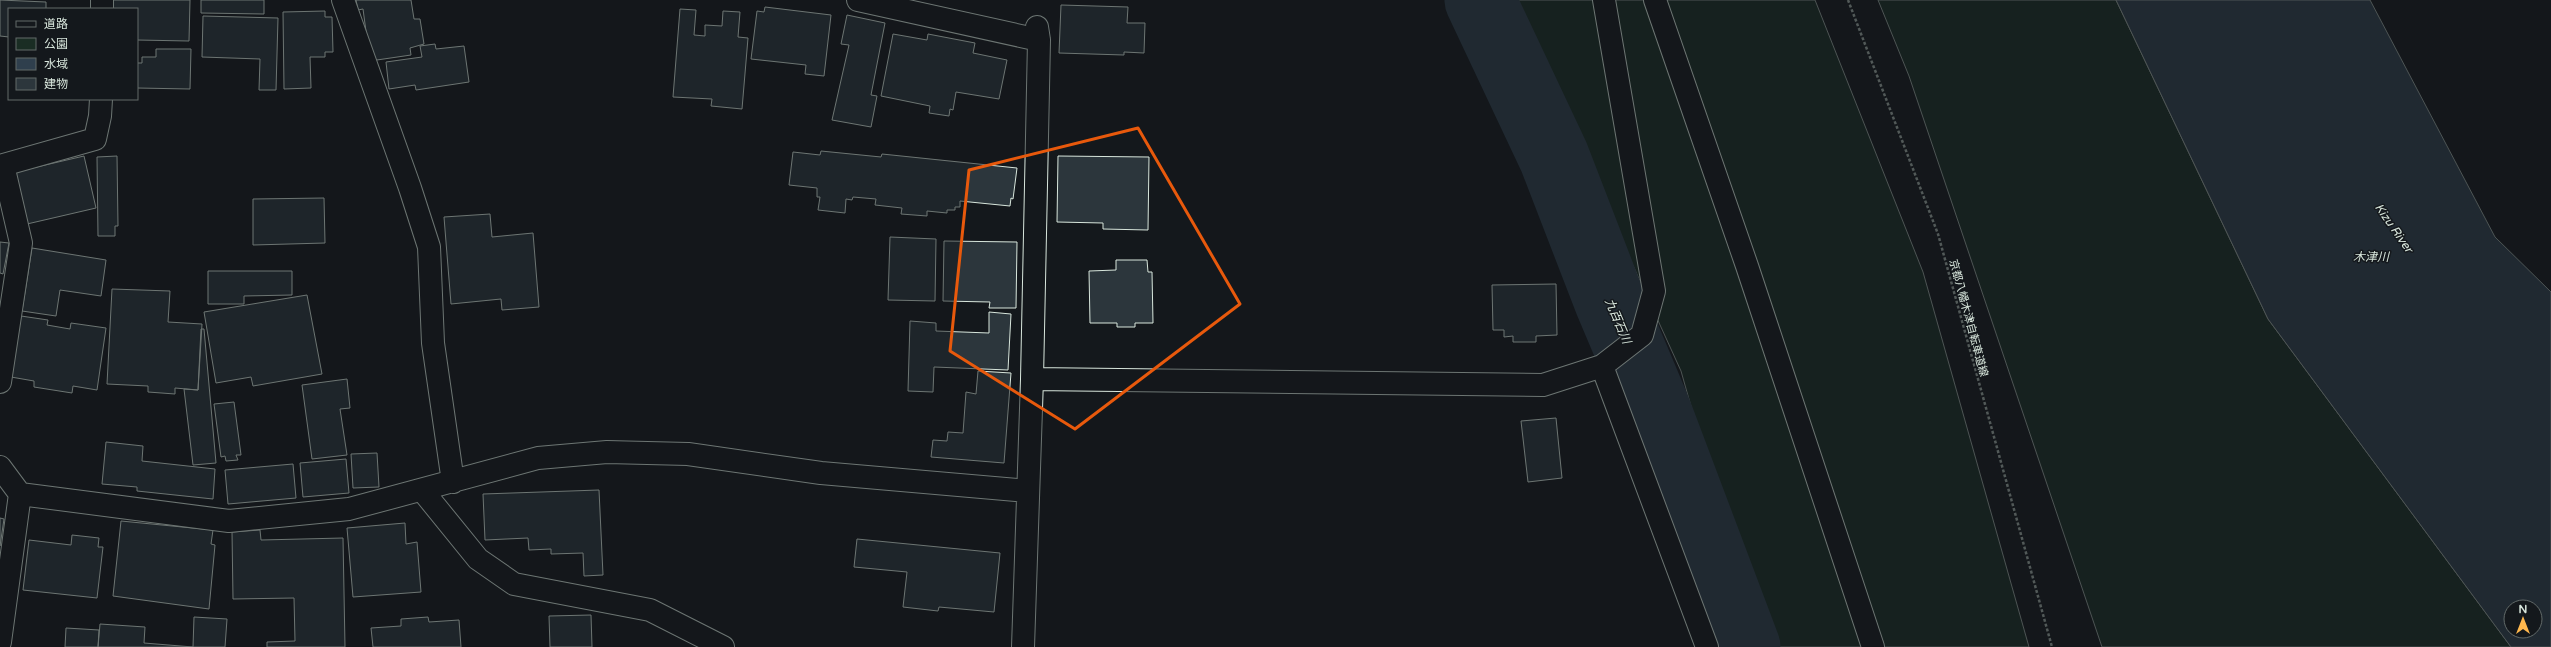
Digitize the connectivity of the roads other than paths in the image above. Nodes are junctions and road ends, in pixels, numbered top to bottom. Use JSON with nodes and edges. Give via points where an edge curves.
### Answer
{"nodes":[{"id":1,"x":343,"y":0,"type":"edge"},
{"id":2,"x":858,"y":0,"type":"edge"},
{"id":3,"x":1604,"y":0,"type":"edge"},
{"id":4,"x":1655,"y":0,"type":"edge"},
{"id":5,"x":101,"y":100,"type":"edge"},
{"id":6,"x":2,"y":157,"type":"edge"},
{"id":7,"x":1602,"y":366,"type":"junction"},
{"id":8,"x":1032,"y":379,"type":"junction"},
{"id":9,"x":0,"y":382,"type":"edge"},
{"id":10,"x":0,"y":467,"type":"edge"},
{"id":11,"x":453,"y":482,"type":"junction"},
{"id":12,"x":422,"y":490,"type":"junction"},
{"id":13,"x":1028,"y":491,"type":"junction"},
{"id":14,"x":20,"y":494,"type":"junction"},
{"id":15,"x":0,"y":642,"type":"edge"},
{"id":16,"x":723,"y":647,"type":"edge"},
{"id":17,"x":1023,"y":647,"type":"edge"},
{"id":18,"x":1706,"y":647,"type":"edge"},
{"id":19,"x":1873,"y":647,"type":"edge"}],
"edges":[{"from":1,"to":11,"type":"street","via":[[429,247],[433,343]]},
{"from":2,"to":8,"type":"street","via":[[1038,34]]},
{"from":3,"to":7,"type":"street","via":[[1654,291],[1642,335]]},
{"from":4,"to":19,"type":"street"},
{"from":5,"to":6,"type":"street","via":[[95,140]]},
{"from":6,"to":9,"type":"street","via":[[21,243]]},
{"from":7,"to":8,"type":"street","via":[[1543,385]]},
{"from":7,"to":18,"type":"street"},
{"from":8,"to":13,"type":"street"},
{"from":10,"to":14,"type":"street"},
{"from":11,"to":12,"type":"street"},
{"from":11,"to":13,"type":"street","via":[[538,458],[607,452],[688,454],[821,473]]},
{"from":12,"to":14,"type":"street","via":[[349,509],[229,520]]},
{"from":12,"to":16,"type":"street","via":[[478,559],[514,584],[650,610]]},
{"from":13,"to":17,"type":"street"},
{"from":14,"to":15,"type":"street"}]}
